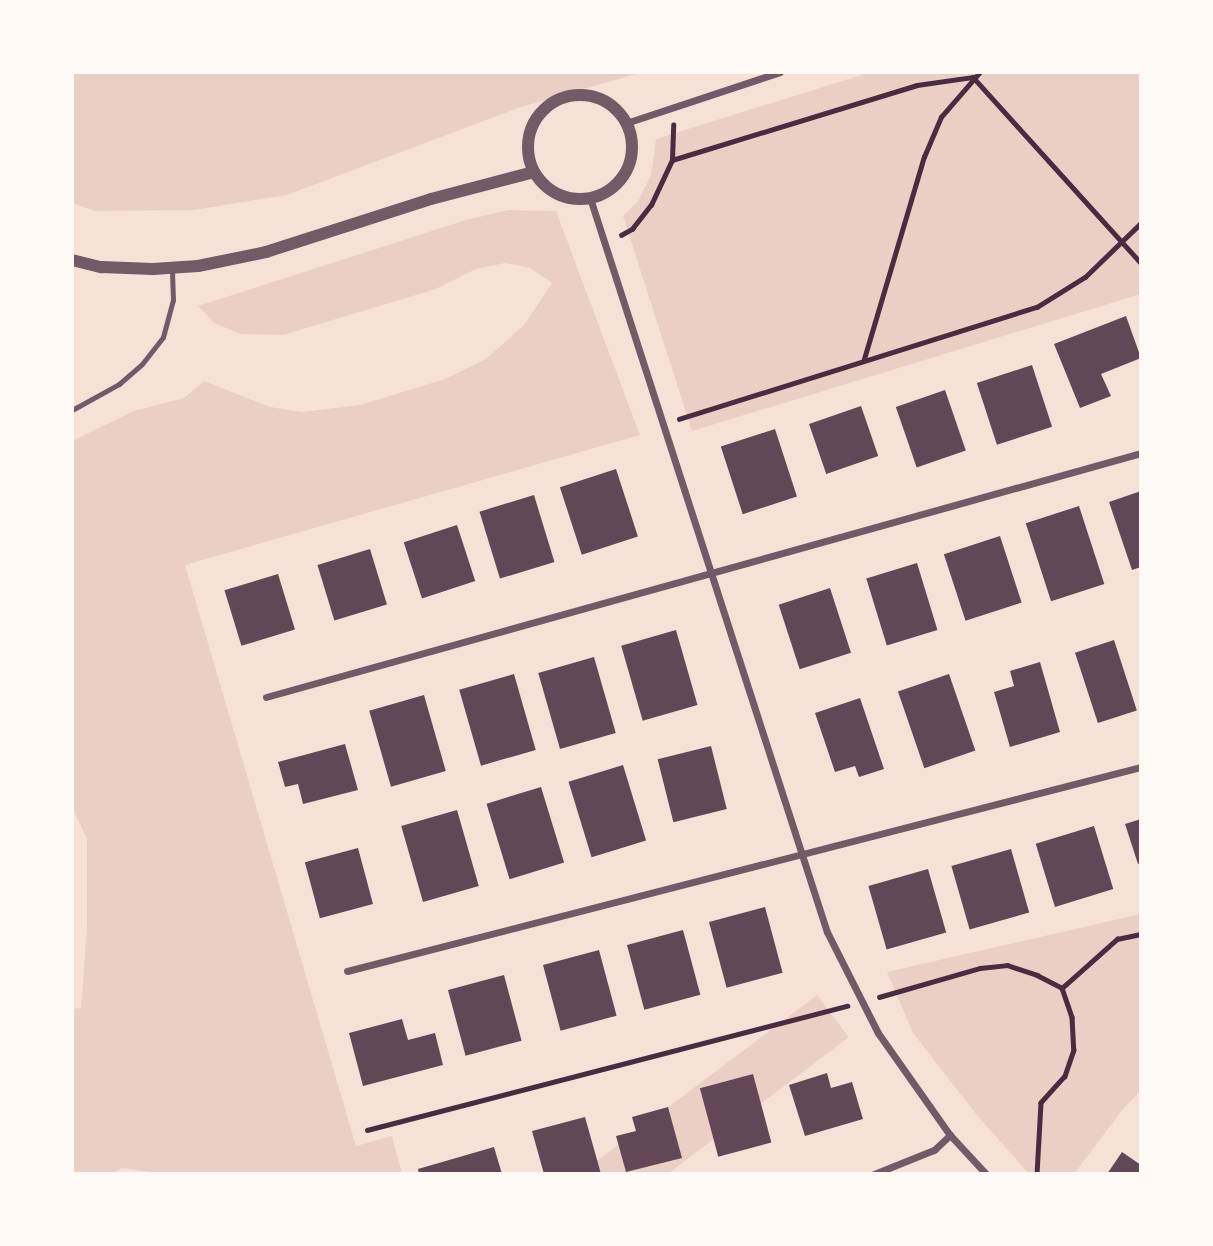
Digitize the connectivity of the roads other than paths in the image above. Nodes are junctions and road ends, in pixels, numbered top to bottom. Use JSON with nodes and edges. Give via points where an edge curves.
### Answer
{"nodes":[{"id":1,"x":780,"y":72,"type":"edge"},
{"id":2,"x":626,"y":123,"type":"junction"},
{"id":3,"x":534,"y":172,"type":"junction"},
{"id":4,"x":590,"y":198,"type":"junction"},
{"id":5,"x":72,"y":260,"type":"edge"},
{"id":6,"x":172,"y":268,"type":"junction"},
{"id":7,"x":72,"y":410,"type":"edge"},
{"id":8,"x":1141,"y":453,"type":"edge"},
{"id":9,"x":712,"y":573,"type":"junction"},
{"id":10,"x":267,"y":698,"type":"dead end"},
{"id":11,"x":1141,"y":768,"type":"edge"},
{"id":12,"x":802,"y":854,"type":"junction"},
{"id":13,"x":347,"y":971,"type":"dead end"},
{"id":14,"x":950,"y":1135,"type":"junction"},
{"id":15,"x":874,"y":1174,"type":"edge"},
{"id":16,"x":986,"y":1174,"type":"edge"}],
"edges":[{"from":1,"to":2,"type":"street"},
{"from":2,"to":3,"type":"street","via":[[608,103],[592,96],[558,99],[533,122],[527,139]]},
{"from":2,"to":4,"type":"street","via":[[633,145],[624,176],[613,188]]},
{"from":3,"to":4,"type":"street","via":[[555,194]]},
{"from":3,"to":6,"type":"street","via":[[431,199],[266,252]]},
{"from":4,"to":9,"type":"street"},
{"from":5,"to":6,"type":"street","via":[[102,267]]},
{"from":6,"to":7,"type":"lane","via":[[173,300],[163,337],[119,384]]},
{"from":8,"to":9,"type":"street"},
{"from":9,"to":10,"type":"street"},
{"from":9,"to":12,"type":"street"},
{"from":11,"to":12,"type":"street"},
{"from":12,"to":13,"type":"street"},
{"from":12,"to":14,"type":"street","via":[[827,932],[878,1033]]},
{"from":14,"to":15,"type":"street","via":[[934,1150]]},
{"from":14,"to":16,"type":"street"}]}
